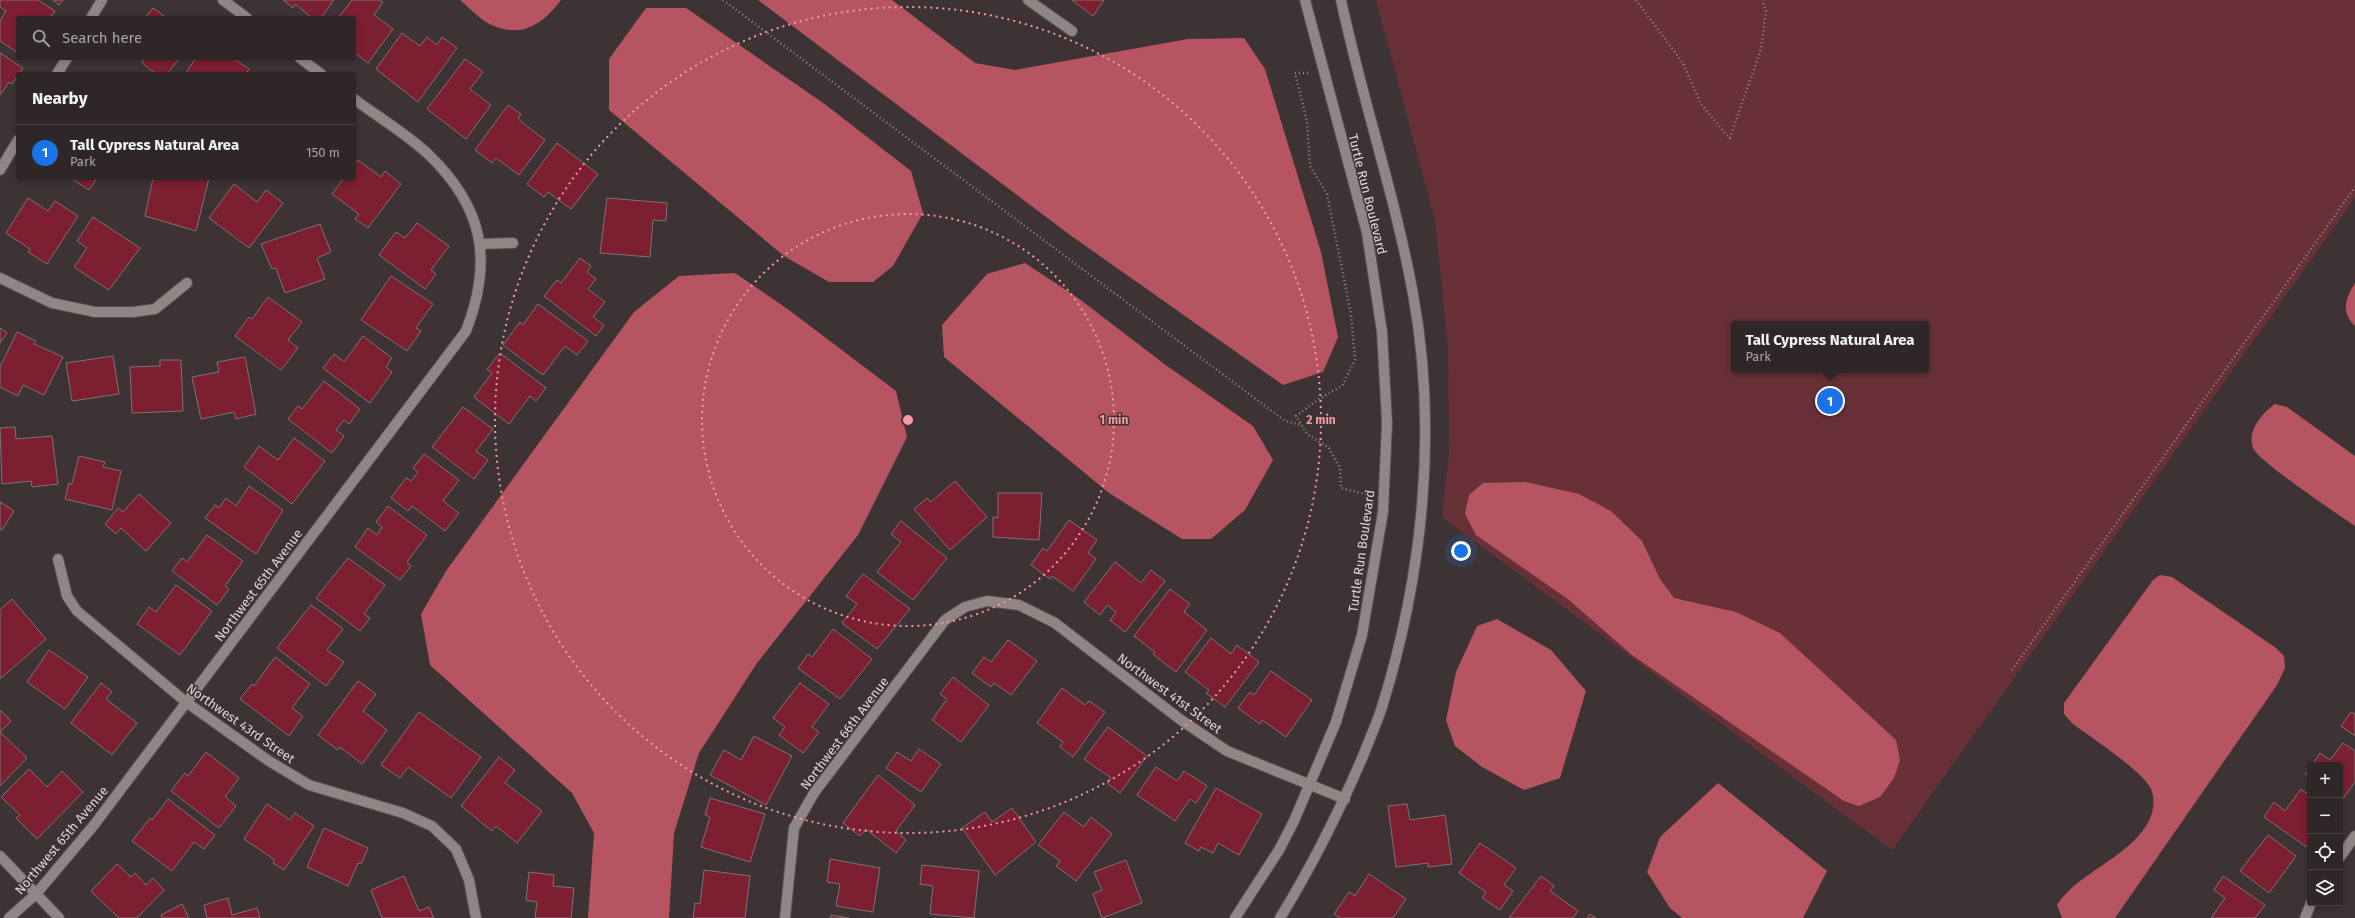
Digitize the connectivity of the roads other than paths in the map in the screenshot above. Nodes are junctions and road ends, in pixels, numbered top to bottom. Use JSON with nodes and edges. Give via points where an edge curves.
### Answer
{"nodes":[{"id":1,"x":102,"y":0,"type":"edge"},
{"id":2,"x":223,"y":0,"type":"edge"},
{"id":3,"x":1028,"y":0,"type":"edge"},
{"id":4,"x":1305,"y":0,"type":"edge"},
{"id":5,"x":1341,"y":0,"type":"edge"},
{"id":6,"x":92,"y":16,"type":"edge"},
{"id":7,"x":244,"y":16,"type":"edge"},
{"id":8,"x":1072,"y":31,"type":"dead end"},
{"id":9,"x":66,"y":60,"type":"edge"},
{"id":10,"x":303,"y":60,"type":"edge"},
{"id":11,"x":58,"y":72,"type":"edge"},
{"id":12,"x":318,"y":72,"type":"edge"},
{"id":13,"x":356,"y":100,"type":"edge"},
{"id":14,"x":16,"y":143,"type":"edge"},
{"id":15,"x":0,"y":170,"type":"edge"},
{"id":16,"x":512,"y":243,"type":"dead end"},
{"id":17,"x":481,"y":244,"type":"junction"},
{"id":18,"x":0,"y":278,"type":"edge"},
{"id":19,"x":187,"y":283,"type":"dead end"},
{"id":20,"x":58,"y":559,"type":"dead end"},
{"id":21,"x":987,"y":601,"type":"joint"},
{"id":22,"x":186,"y":702,"type":"junction"},
{"id":23,"x":1308,"y":786,"type":"junction"},
{"id":24,"x":1345,"y":799,"type":"junction"},
{"id":25,"x":2355,"y":836,"type":"edge"},
{"id":26,"x":2343,"y":853,"type":"edge"},
{"id":27,"x":0,"y":856,"type":"edge"},
{"id":28,"x":36,"y":894,"type":"junction"},
{"id":29,"x":2310,"y":906,"type":"edge"},
{"id":30,"x":9,"y":918,"type":"edge"},
{"id":31,"x":59,"y":918,"type":"edge"},
{"id":32,"x":476,"y":918,"type":"edge"},
{"id":33,"x":785,"y":918,"type":"edge"},
{"id":34,"x":1235,"y":918,"type":"edge"},
{"id":35,"x":1280,"y":918,"type":"edge"},
{"id":36,"x":2305,"y":918,"type":"edge"}],
"edges":[{"from":1,"to":6,"type":"street"},
{"from":2,"to":7,"type":"street"},
{"from":3,"to":8,"type":"street"},
{"from":4,"to":23,"type":"street","name":"Turtle Run Boulevard","via":[[1366,233],[1382,332],[1387,423],[1383,512],[1362,635],[1336,722]]},
{"from":5,"to":24,"type":"street","name":"Turtle Run Boulevard","via":[[1414,295],[1424,376],[1425,439],[1421,517],[1407,612],[1382,708]]},
{"from":9,"to":11,"type":"street"},
{"from":10,"to":12,"type":"street"},
{"from":13,"to":17,"type":"street","via":[[428,154],[451,179],[470,209]]},
{"from":14,"to":15,"type":"street"},
{"from":16,"to":17,"type":"street"},
{"from":17,"to":22,"type":"street","name":"Northwest 65th Avenue","via":[[480,282],[475,308],[466,331]]},
{"from":18,"to":19,"type":"street","via":[[52,303],[95,312],[155,309]]},
{"from":20,"to":22,"type":"street","name":"Northwest 43rd Street","via":[[67,596],[77,611]]},
{"from":21,"to":23,"type":"street","name":"Northwest 41st Street","via":[[1019,605],[1055,623],[1181,720],[1227,751]]},
{"from":21,"to":33,"type":"street","name":"Northwest 66th Avenue","via":[[965,607],[945,620],[814,793],[794,828]]},
{"from":22,"to":28,"type":"street","name":"Northwest 65th Avenue","via":[[94,825]]},
{"from":22,"to":32,"type":"street","name":"Northwest 43rd Street","via":[[269,761],[309,785],[403,813],[432,826],[456,849],[469,880]]},
{"from":23,"to":24,"type":"street","name":"Northwest 41st Street"},
{"from":23,"to":34,"type":"street","name":"Turtle Run Boulevard","via":[[1279,850]]},
{"from":24,"to":35,"type":"street","name":"Turtle Run Boulevard","via":[[1306,876]]},
{"from":25,"to":26,"type":"street"},
{"from":27,"to":28,"type":"street"},
{"from":28,"to":30,"type":"street","name":"Northwest 65th Avenue"},
{"from":28,"to":31,"type":"street"},
{"from":29,"to":36,"type":"street"}]}
